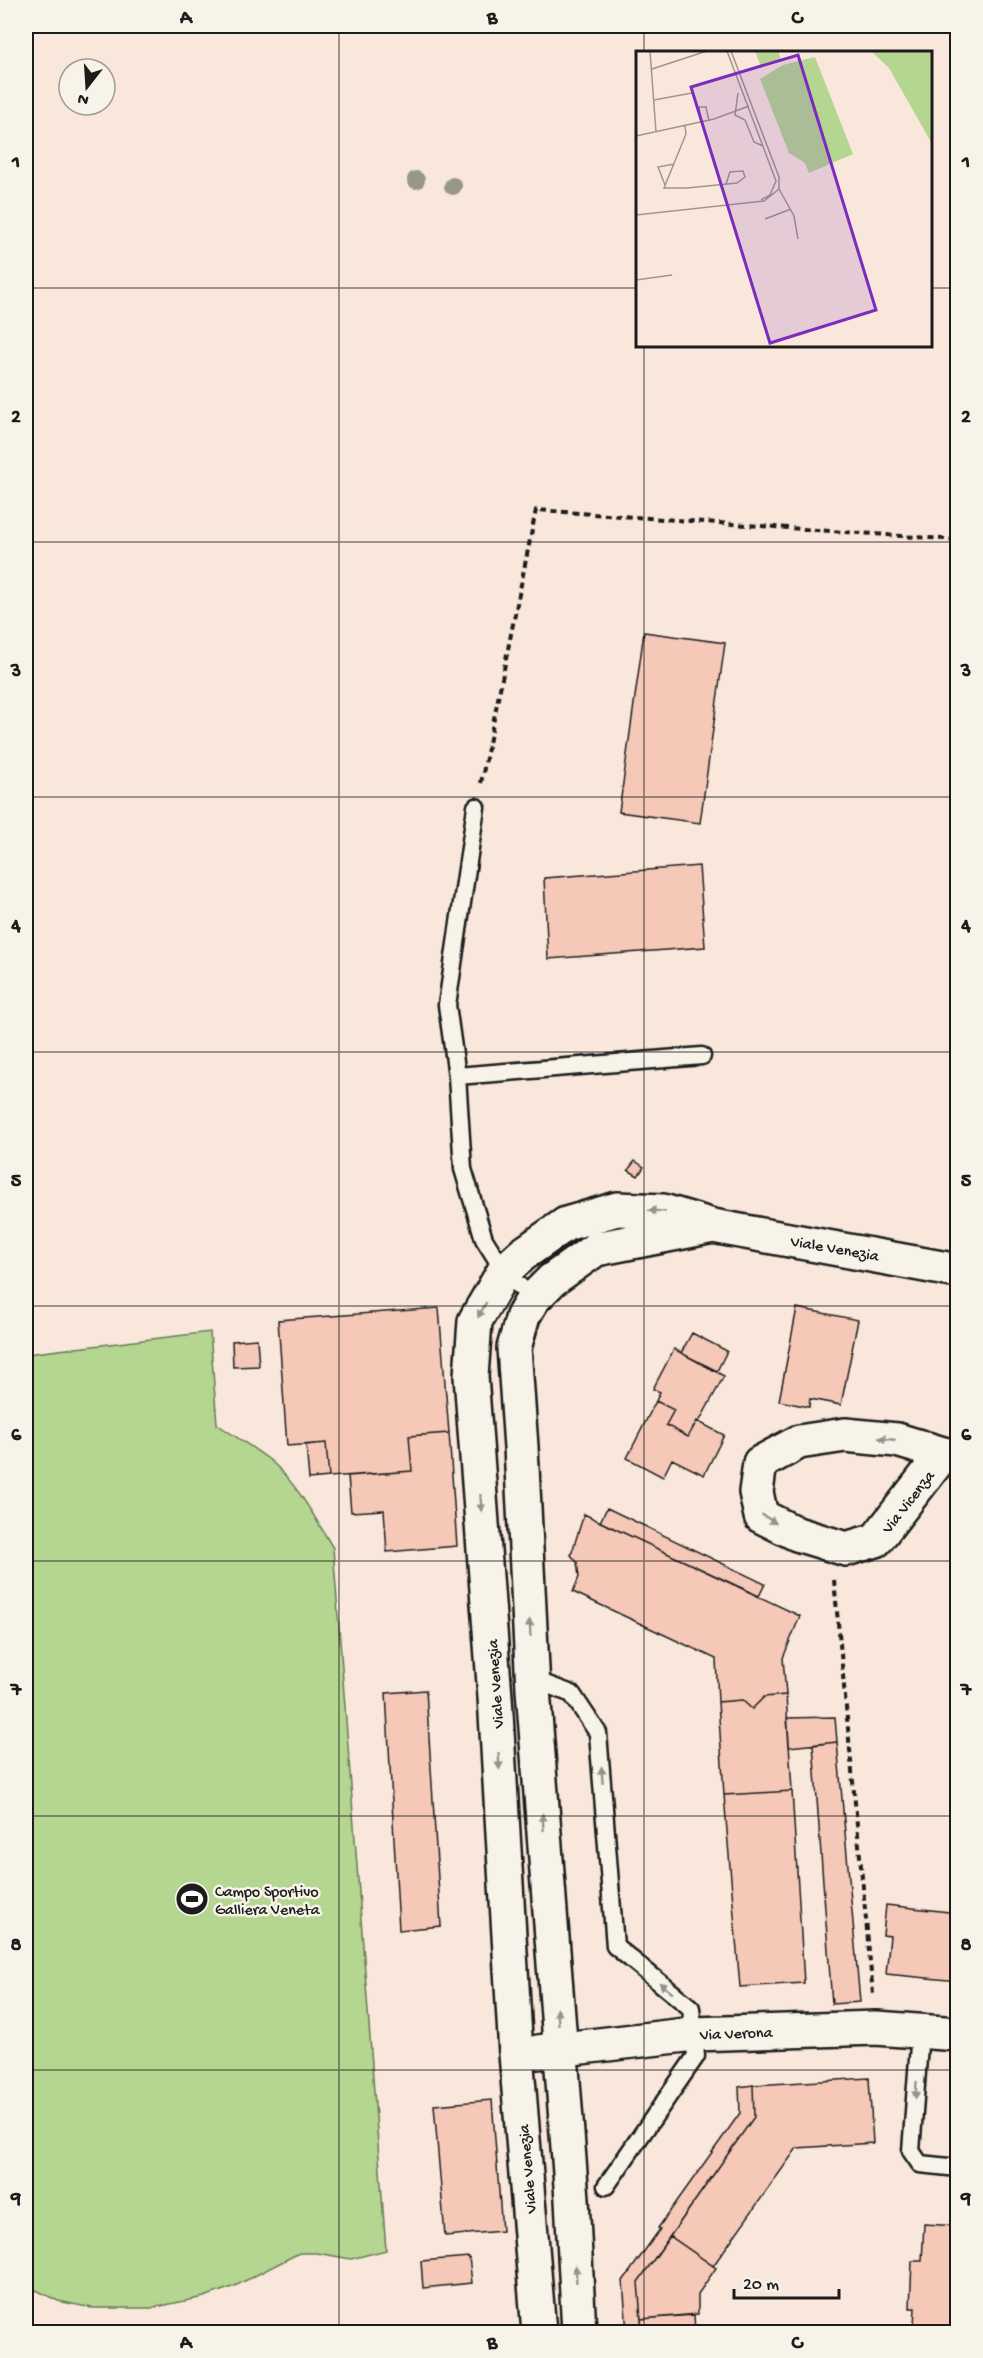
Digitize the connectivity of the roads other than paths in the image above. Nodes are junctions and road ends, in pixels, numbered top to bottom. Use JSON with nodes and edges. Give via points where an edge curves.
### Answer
{"nodes":[{"id":1,"x":476,"y":807,"type":"road end"},
{"id":2,"x":702,"y":1056,"type":"dead end"},
{"id":3,"x":457,"y":1076,"type":"junction"},
{"id":4,"x":713,"y":1226,"type":"junction"},
{"id":5,"x":504,"y":1271,"type":"junction"},
{"id":6,"x":957,"y":1271,"type":"edge"},
{"id":7,"x":533,"y":1299,"type":"junction"},
{"id":8,"x":950,"y":1455,"type":"edge"},
{"id":9,"x":532,"y":1679,"type":"junction"},
{"id":10,"x":920,"y":2032,"type":"junction"},
{"id":11,"x":694,"y":2034,"type":"junction"},
{"id":12,"x":957,"y":2034,"type":"edge"},
{"id":13,"x":560,"y":2049,"type":"junction"},
{"id":14,"x":516,"y":2054,"type":"junction"},
{"id":15,"x":957,"y":2168,"type":"edge"},
{"id":16,"x":606,"y":2186,"type":"dead end"},
{"id":17,"x":539,"y":2332,"type":"edge"},
{"id":18,"x":579,"y":2332,"type":"edge"}],
"edges":[{"from":1,"to":3,"type":"lane","via":[[447,1005]]},
{"from":2,"to":3,"type":"lane"},
{"from":3,"to":5,"type":"lane","via":[[463,1169],[484,1239]]},
{"from":4,"to":5,"type":"street","name":"Viale Venezia","one_way":true,"via":[[663,1211],[617,1209],[566,1224]]},
{"from":4,"to":6,"type":"street","name":"Viale Venezia"},
{"from":4,"to":7,"type":"street","name":"Viale Venezia","via":[[596,1249],[552,1280]]},
{"from":5,"to":7,"type":"lane"},
{"from":5,"to":14,"type":"street","name":"Viale Venezia","one_way":true,"via":[[476,1321],[471,1376],[495,1687]]},
{"from":9,"to":7,"type":"street","name":"Viale Venezia","one_way":true,"via":[[514,1348],[523,1316]]},
{"from":8,"to":8,"type":"street","name":"Via Vicenza","one_way":true,"via":[[897,1440],[845,1435],[799,1442],[760,1463],[756,1492],[761,1516],[797,1534],[846,1549],[876,1540]]},
{"from":11,"to":9,"type":"lane","one_way":true,"via":[[691,2008],[615,1946],[598,1733],[572,1694]]},
{"from":13,"to":9,"type":"street","name":"Viale Venezia","one_way":true},
{"from":10,"to":11,"type":"street","name":"Via Verona","via":[[876,2028]]},
{"from":10,"to":12,"type":"street","name":"Via Verona"},
{"from":10,"to":15,"type":"lane","one_way":true,"via":[[911,2151],[920,2164]]},
{"from":11,"to":13,"type":"street","name":"Via Verona"},
{"from":11,"to":16,"type":"lane","via":[[696,2056]]},
{"from":13,"to":14,"type":"street","name":"Via Verona"},
{"from":18,"to":13,"type":"street","name":"Viale Venezia","one_way":true},
{"from":14,"to":17,"type":"street","name":"Viale Venezia"}]}
